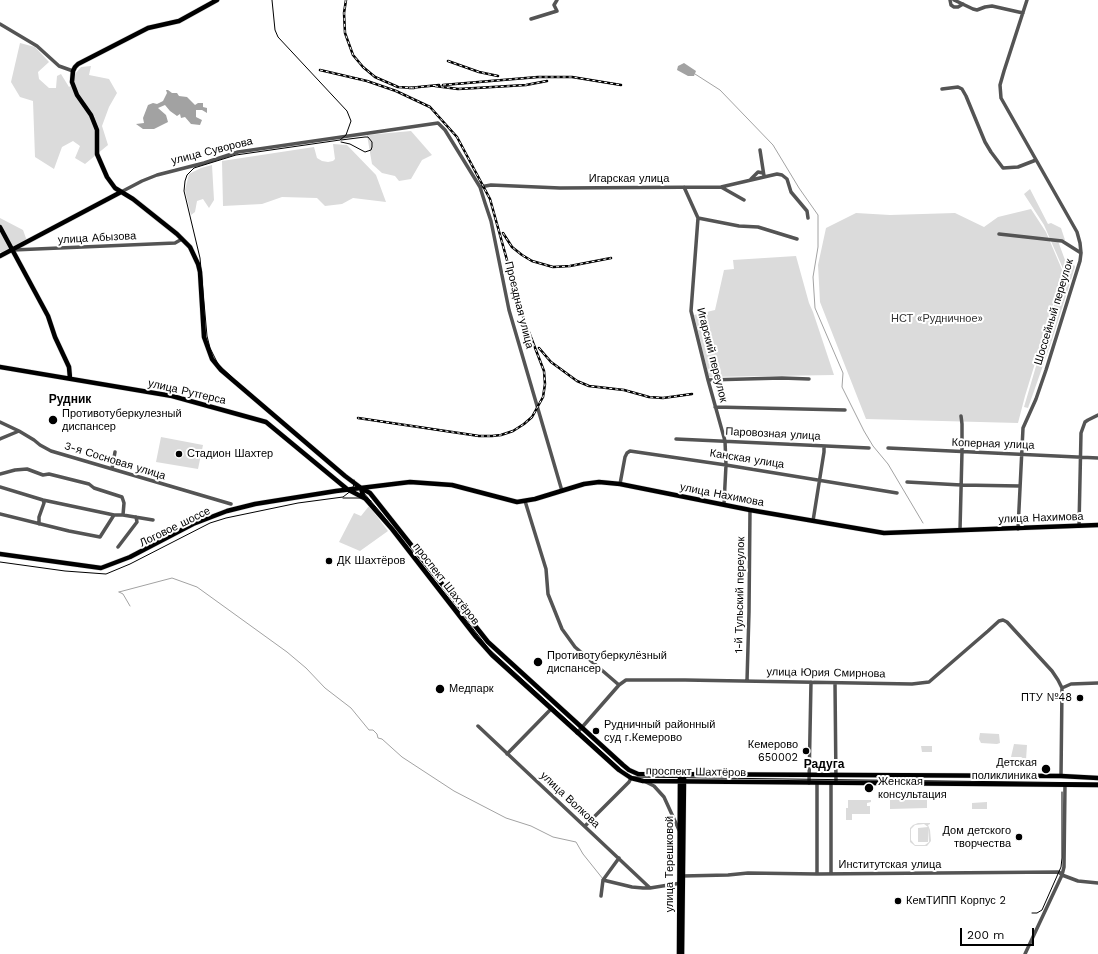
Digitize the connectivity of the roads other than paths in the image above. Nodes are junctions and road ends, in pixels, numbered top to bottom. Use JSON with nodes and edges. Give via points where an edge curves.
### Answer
{"nodes":[{"id":1,"x":217,"y":0,"type":"edge"},
{"id":2,"x":557,"y":0,"type":"edge"},
{"id":3,"x":950,"y":0,"type":"edge"},
{"id":4,"x":954,"y":0,"type":"edge"},
{"id":5,"x":1027,"y":0,"type":"edge"},
{"id":6,"x":963,"y":4,"type":"junction"},
{"id":7,"x":1023,"y":13,"type":"junction"},
{"id":8,"x":532,"y":19,"type":"dead end"},
{"id":9,"x":0,"y":24,"type":"edge"},
{"id":10,"x":73,"y":71,"type":"junction"},
{"id":11,"x":942,"y":89,"type":"dead end"},
{"id":12,"x":445,"y":130,"type":"joint"},
{"id":13,"x":760,"y":150,"type":"dead end"},
{"id":14,"x":1036,"y":160,"type":"junction"},
{"id":15,"x":764,"y":175,"type":"junction"},
{"id":16,"x":112,"y":186,"type":"junction"},
{"id":17,"x":480,"y":187,"type":"junction"},
{"id":18,"x":684,"y":187,"type":"junction"},
{"id":19,"x":721,"y":187,"type":"junction"},
{"id":20,"x":121,"y":192,"type":"junction"},
{"id":21,"x":110,"y":198,"type":"junction"},
{"id":22,"x":744,"y":200,"type":"dead end"},
{"id":23,"x":698,"y":218,"type":"junction"},
{"id":24,"x":808,"y":218,"type":"dead end"},
{"id":25,"x":0,"y":227,"type":"edge"},
{"id":26,"x":999,"y":234,"type":"dead end"},
{"id":27,"x":182,"y":239,"type":"junction"},
{"id":28,"x":797,"y":239,"type":"dead end"},
{"id":29,"x":12,"y":250,"type":"junction"},
{"id":30,"x":1081,"y":253,"type":"junction"},
{"id":31,"x":0,"y":256,"type":"edge"},
{"id":32,"x":0,"y":367,"type":"edge"},
{"id":33,"x":70,"y":378,"type":"junction"},
{"id":34,"x":809,"y":379,"type":"dead end"},
{"id":35,"x":708,"y":380,"type":"junction"},
{"id":36,"x":715,"y":407,"type":"junction"},
{"id":37,"x":845,"y":410,"type":"dead end"},
{"id":38,"x":1098,"y":415,"type":"edge"},
{"id":39,"x":274,"y":416,"type":"junction"},
{"id":40,"x":961,"y":416,"type":"dead end"},
{"id":41,"x":0,"y":422,"type":"edge"},
{"id":42,"x":270,"y":424,"type":"junction"},
{"id":43,"x":19,"y":431,"type":"junction"},
{"id":44,"x":0,"y":439,"type":"edge"},
{"id":45,"x":676,"y":439,"type":"dead end"},
{"id":46,"x":725,"y":441,"type":"junction"},
{"id":47,"x":824,"y":446,"type":"junction"},
{"id":48,"x":869,"y":448,"type":"dead end"},
{"id":49,"x":888,"y":448,"type":"dead end"},
{"id":50,"x":115,"y":452,"type":"dead end"},
{"id":51,"x":962,"y":452,"type":"junction"},
{"id":52,"x":1021,"y":453,"type":"junction"},
{"id":53,"x":1080,"y":456,"type":"junction"},
{"id":54,"x":1098,"y":458,"type":"edge"},
{"id":55,"x":726,"y":465,"type":"junction"},
{"id":56,"x":112,"y":469,"type":"junction"},
{"id":57,"x":0,"y":474,"type":"edge"},
{"id":58,"x":819,"y":480,"type":"junction"},
{"id":59,"x":907,"y":482,"type":"dead end"},
{"id":60,"x":620,"y":484,"type":"junction"},
{"id":61,"x":961,"y":485,"type":"junction"},
{"id":62,"x":1020,"y":486,"type":"junction"},
{"id":63,"x":0,"y":487,"type":"edge"},
{"id":64,"x":360,"y":488,"type":"junction"},
{"id":65,"x":348,"y":490,"type":"junction"},
{"id":66,"x":562,"y":491,"type":"junction"},
{"id":67,"x":897,"y":494,"type":"dead end"},
{"id":68,"x":366,"y":499,"type":"junction"},
{"id":69,"x":43,"y":500,"type":"junction"},
{"id":70,"x":525,"y":501,"type":"junction"},
{"id":71,"x":231,"y":504,"type":"dead end"},
{"id":72,"x":724,"y":504,"type":"junction"},
{"id":73,"x":750,"y":510,"type":"junction"},
{"id":74,"x":0,"y":514,"type":"edge"},
{"id":75,"x":123,"y":514,"type":"junction"},
{"id":76,"x":114,"y":515,"type":"junction"},
{"id":77,"x":136,"y":517,"type":"junction"},
{"id":78,"x":153,"y":520,"type":"dead end"},
{"id":79,"x":813,"y":522,"type":"junction"},
{"id":80,"x":39,"y":524,"type":"junction"},
{"id":81,"x":1098,"y":525,"type":"edge"},
{"id":82,"x":1079,"y":526,"type":"junction"},
{"id":83,"x":1018,"y":528,"type":"junction"},
{"id":84,"x":960,"y":530,"type":"junction"},
{"id":85,"x":118,"y":547,"type":"dead end"},
{"id":86,"x":0,"y":555,"type":"edge"},
{"id":87,"x":747,"y":681,"type":"junction"},
{"id":88,"x":811,"y":682,"type":"junction"},
{"id":89,"x":835,"y":682,"type":"junction"},
{"id":90,"x":1098,"y":683,"type":"edge"},
{"id":91,"x":619,"y":685,"type":"junction"},
{"id":92,"x":1062,"y":688,"type":"junction"},
{"id":93,"x":551,"y":709,"type":"junction"},
{"id":94,"x":478,"y":726,"type":"dead end"},
{"id":95,"x":581,"y":728,"type":"junction"},
{"id":96,"x":577,"y":733,"type":"junction"},
{"id":97,"x":507,"y":754,"type":"junction"},
{"id":98,"x":682,"y":774,"type":"junction"},
{"id":99,"x":836,"y":775,"type":"junction"},
{"id":100,"x":809,"y":776,"type":"junction"},
{"id":101,"x":1061,"y":776,"type":"junction"},
{"id":102,"x":631,"y":778,"type":"junction"},
{"id":103,"x":1098,"y":778,"type":"edge"},
{"id":104,"x":682,"y":780,"type":"junction"},
{"id":105,"x":643,"y":781,"type":"junction"},
{"id":106,"x":809,"y":783,"type":"junction"},
{"id":107,"x":817,"y":783,"type":"junction"},
{"id":108,"x":833,"y":783,"type":"junction"},
{"id":109,"x":1065,"y":785,"type":"junction"},
{"id":110,"x":1098,"y":785,"type":"edge"},
{"id":111,"x":585,"y":826,"type":"junction"},
{"id":112,"x":680,"y":834,"type":"junction"},
{"id":113,"x":619,"y":858,"type":"junction"},
{"id":114,"x":817,"y":874,"type":"junction"},
{"id":115,"x":831,"y":874,"type":"junction"},
{"id":116,"x":1062,"y":875,"type":"junction"},
{"id":117,"x":682,"y":876,"type":"junction"},
{"id":118,"x":603,"y":880,"type":"junction"},
{"id":119,"x":681,"y":883,"type":"junction"},
{"id":120,"x":1098,"y":883,"type":"edge"},
{"id":121,"x":650,"y":888,"type":"junction"},
{"id":122,"x":601,"y":896,"type":"dead end"},
{"id":123,"x":679,"y":954,"type":"edge"},
{"id":124,"x":682,"y":954,"type":"edge"},
{"id":125,"x":1025,"y":954,"type":"edge"}],
"edges":[{"from":1,"to":10,"type":"main road","via":[[179,20],[148,28],[78,64]]},
{"from":2,"to":8,"type":"street","via":[[554,5],[557,11]]},
{"from":3,"to":6,"type":"street","via":[[954,8]]},
{"from":4,"to":6,"type":"street"},
{"from":5,"to":7,"type":"street","name":"Шоссейный переулок"},
{"from":6,"to":7,"type":"street","via":[[977,10],[992,6]]},
{"from":7,"to":14,"type":"street","name":"Шоссейный переулок","via":[[1004,71],[1000,92]]},
{"from":9,"to":10,"type":"street","via":[[37,46],[59,66]]},
{"from":10,"to":16,"type":"main road","via":[[72,82],[77,95],[98,130],[98,158]]},
{"from":11,"to":14,"type":"street","via":[[962,89],[985,142],[1003,168],[1018,167]]},
{"from":12,"to":17,"type":"street","name":"Проездная улица"},
{"from":12,"to":20,"type":"street","name":"улица Суворова","via":[[435,122],[238,152],[157,175]]},
{"from":13,"to":15,"type":"street"},
{"from":14,"to":30,"type":"street","name":"Шоссейный переулок","via":[[1078,232]]},
{"from":15,"to":19,"type":"street","name":"Игарская улица"},
{"from":15,"to":24,"type":"street","name":"Игарская улица","via":[[777,174],[787,179],[791,192],[806,211]]},
{"from":16,"to":20,"type":"main road"},
{"from":16,"to":21,"type":"main road"},
{"from":17,"to":18,"type":"street","name":"Игарская улица"},
{"from":17,"to":66,"type":"street","name":"Проездная улица","via":[[491,221],[509,310]]},
{"from":18,"to":19,"type":"street","name":"Игарская улица"},
{"from":18,"to":23,"type":"street","name":"Игарский переулок"},
{"from":19,"to":22,"type":"street"},
{"from":20,"to":21,"type":"main road","name":"улица Суворова"},
{"from":20,"to":27,"type":"main road"},
{"from":21,"to":29,"type":"main road","name":"улица Суворова"},
{"from":23,"to":28,"type":"street","via":[[758,227]]},
{"from":23,"to":35,"type":"street","name":"Игарский переулок","via":[[691,311]]},
{"from":25,"to":29,"type":"main road"},
{"from":26,"to":30,"type":"street","via":[[1062,241]]},
{"from":27,"to":29,"type":"street","name":"улица Абызова","via":[[175,243]]},
{"from":27,"to":39,"type":"main road","name":"улица Рутгерса","via":[[190,247],[198,264],[204,337],[212,359]]},
{"from":29,"to":31,"type":"main road","name":"улица Суворова"},
{"from":29,"to":33,"type":"main road","via":[[48,316],[70,368]]},
{"from":30,"to":52,"type":"street","name":"Шоссейный переулок","via":[[1046,370],[1023,428]]},
{"from":32,"to":33,"type":"main road","name":"улица Рутгерса"},
{"from":33,"to":42,"type":"main road","name":"улица Рутгерса","via":[[172,396]]},
{"from":34,"to":35,"type":"street"},
{"from":35,"to":36,"type":"street","name":"Игарский переулок"},
{"from":36,"to":37,"type":"street"},
{"from":36,"to":46,"type":"street","name":"Игарский переулок"},
{"from":38,"to":53,"type":"street","via":[[1083,426]]},
{"from":39,"to":42,"type":"main road"},
{"from":39,"to":64,"type":"main road","name":"улица Рутгерса"},
{"from":40,"to":51,"type":"street"},
{"from":41,"to":43,"type":"street","name":"3-я Сосновая улица"},
{"from":42,"to":65,"type":"main road","name":"улица Рутгерса"},
{"from":43,"to":44,"type":"street"},
{"from":43,"to":56,"type":"street","name":"3-я Сосновая улица","via":[[51,451]]},
{"from":45,"to":46,"type":"street","name":"Паровозная улица"},
{"from":46,"to":47,"type":"street","name":"Паровозная улица"},
{"from":46,"to":55,"type":"street","name":"Игарский переулок"},
{"from":47,"to":48,"type":"street","name":"Паровозная улица"},
{"from":47,"to":58,"type":"street"},
{"from":49,"to":51,"type":"street","name":"Коперная улица"},
{"from":50,"to":56,"type":"street"},
{"from":51,"to":52,"type":"street","name":"Коперная улица"},
{"from":51,"to":61,"type":"street"},
{"from":52,"to":53,"type":"street","name":"Коперная улица"},
{"from":52,"to":62,"type":"street","name":"Шоссейный переулок"},
{"from":53,"to":54,"type":"street","name":"Коперная улица"},
{"from":53,"to":82,"type":"street"},
{"from":55,"to":58,"type":"street","name":"Канская улица"},
{"from":55,"to":60,"type":"street","name":"Канская улица","via":[[630,451],[625,457]]},
{"from":55,"to":72,"type":"street","name":"Игарский переулок"},
{"from":56,"to":71,"type":"street","name":"3-я Сосновая улица"},
{"from":57,"to":75,"type":"street","via":[[27,469],[43,475],[50,474],[89,484],[122,497]]},
{"from":58,"to":67,"type":"street","name":"Канская улица"},
{"from":58,"to":79,"type":"street"},
{"from":59,"to":61,"type":"street"},
{"from":60,"to":66,"type":"main road","name":"улица Нахимова","via":[[590,483]]},
{"from":60,"to":72,"type":"main road","name":"улица Нахимова"},
{"from":61,"to":62,"type":"street"},
{"from":61,"to":84,"type":"street"},
{"from":62,"to":83,"type":"street","name":"Шоссейный переулок"},
{"from":63,"to":69,"type":"street"},
{"from":64,"to":65,"type":"main road","name":"улица Нахимова"},
{"from":64,"to":68,"type":"main road"},
{"from":64,"to":70,"type":"main road","name":"улица Нахимова","via":[[410,482],[433,483],[460,487],[517,502]]},
{"from":64,"to":95,"type":"main road","name":"проспект Шахтёров","via":[[370,493],[488,642]]},
{"from":65,"to":68,"type":"main road","name":"проспект Шахтёров"},
{"from":65,"to":86,"type":"main road","name":"Логовое шоссе","via":[[255,504],[219,513],[106,567],[93,568]]},
{"from":66,"to":70,"type":"main road","name":"улица Нахимова"},
{"from":68,"to":93,"type":"main road","name":"проспект Шахтёров","via":[[484,647]]},
{"from":69,"to":76,"type":"street"},
{"from":69,"to":80,"type":"street"},
{"from":70,"to":91,"type":"street","via":[[546,569],[548,594],[562,629],[575,647]]},
{"from":72,"to":73,"type":"main road","name":"улица Нахимова"},
{"from":73,"to":79,"type":"main road","name":"улица Нахимова"},
{"from":73,"to":87,"type":"street","name":"1-й Тульский переулок"},
{"from":74,"to":80,"type":"street"},
{"from":75,"to":76,"type":"street"},
{"from":75,"to":77,"type":"street"},
{"from":76,"to":80,"type":"street","via":[[100,537]]},
{"from":77,"to":78,"type":"street"},
{"from":77,"to":85,"type":"street","via":[[137,522]]},
{"from":79,"to":84,"type":"main road","name":"улица Нахимова","via":[[884,533]]},
{"from":81,"to":82,"type":"main road","name":"улица Нахимова"},
{"from":82,"to":83,"type":"main road","name":"улица Нахимова"},
{"from":83,"to":84,"type":"main road","name":"улица Нахимова"},
{"from":87,"to":88,"type":"street","name":"улица Юрия Смирнова"},
{"from":87,"to":91,"type":"street","name":"улица Юрия Смирнова","via":[[624,681]]},
{"from":88,"to":89,"type":"street","name":"улица Юрия Смирнова"},
{"from":88,"to":100,"type":"street"},
{"from":89,"to":92,"type":"street","name":"улица Юрия Смирнова","via":[[929,682],[999,621],[1004,620],[1052,671]]},
{"from":89,"to":99,"type":"street"},
{"from":90,"to":92,"type":"street","via":[[1071,684]]},
{"from":91,"to":95,"type":"street"},
{"from":92,"to":101,"type":"street"},
{"from":93,"to":96,"type":"main road","name":"проспект Шахтёров"},
{"from":93,"to":97,"type":"street"},
{"from":94,"to":97,"type":"street","name":"улица Волкова"},
{"from":95,"to":96,"type":"street"},
{"from":95,"to":98,"type":"main road","name":"проспект Шахтёров","via":[[634,773]]},
{"from":96,"to":102,"type":"main road","name":"проспект Шахтёров","via":[[623,774]]},
{"from":97,"to":111,"type":"street","name":"улица Волкова"},
{"from":98,"to":100,"type":"main road","name":"проспект Шахтёров"},
{"from":98,"to":104,"type":"main road","name":"улица Терешковой"},
{"from":99,"to":100,"type":"main road","name":"проспект Шахтёров"},
{"from":99,"to":101,"type":"main road","name":"проспект Шахтёров"},
{"from":99,"to":108,"type":"street"},
{"from":100,"to":106,"type":"street"},
{"from":101,"to":103,"type":"main road","name":"проспект Шахтёров"},
{"from":101,"to":109,"type":"main road"},
{"from":102,"to":105,"type":"main road","name":"проспект Шахтёров"},
{"from":102,"to":111,"type":"street"},
{"from":104,"to":105,"type":"main road","name":"проспект Шахтёров"},
{"from":104,"to":106,"type":"main road","name":"проспект Шахтёров"},
{"from":104,"to":112,"type":"main road","name":"улица Терешковой"},
{"from":104,"to":117,"type":"main road","name":"улица Терешковой"},
{"from":105,"to":112,"type":"street","via":[[654,786],[664,797]]},
{"from":106,"to":107,"type":"main road","name":"проспект Шахтёров"},
{"from":107,"to":108,"type":"main road","name":"проспект Шахтёров"},
{"from":107,"to":114,"type":"street"},
{"from":108,"to":109,"type":"main road","name":"проспект Шахтёров"},
{"from":108,"to":115,"type":"street"},
{"from":109,"to":110,"type":"main road","name":"проспект Шахтёров"},
{"from":109,"to":116,"type":"street","via":[[1065,858]]},
{"from":111,"to":113,"type":"street","name":"улица Волкова"},
{"from":112,"to":117,"type":"main road","name":"улица Терешковой"},
{"from":113,"to":118,"type":"street"},
{"from":113,"to":121,"type":"street","name":"улица Волкова"},
{"from":114,"to":115,"type":"street","name":"Институтская улица"},
{"from":114,"to":117,"type":"street","name":"Институтская улица","via":[[748,873]]},
{"from":115,"to":116,"type":"street","name":"Институтская улица","via":[[1059,872]]},
{"from":116,"to":120,"type":"street","name":"Институтская улица","via":[[1078,881]]},
{"from":116,"to":125,"type":"street"},
{"from":117,"to":119,"type":"main road","name":"улица Терешковой"},
{"from":118,"to":121,"type":"street","via":[[632,887]]},
{"from":118,"to":122,"type":"street"},
{"from":119,"to":121,"type":"street"},
{"from":119,"to":123,"type":"main road","name":"улица Терешковой"},
{"from":119,"to":124,"type":"main road","name":"улица Терешковой"}]}
